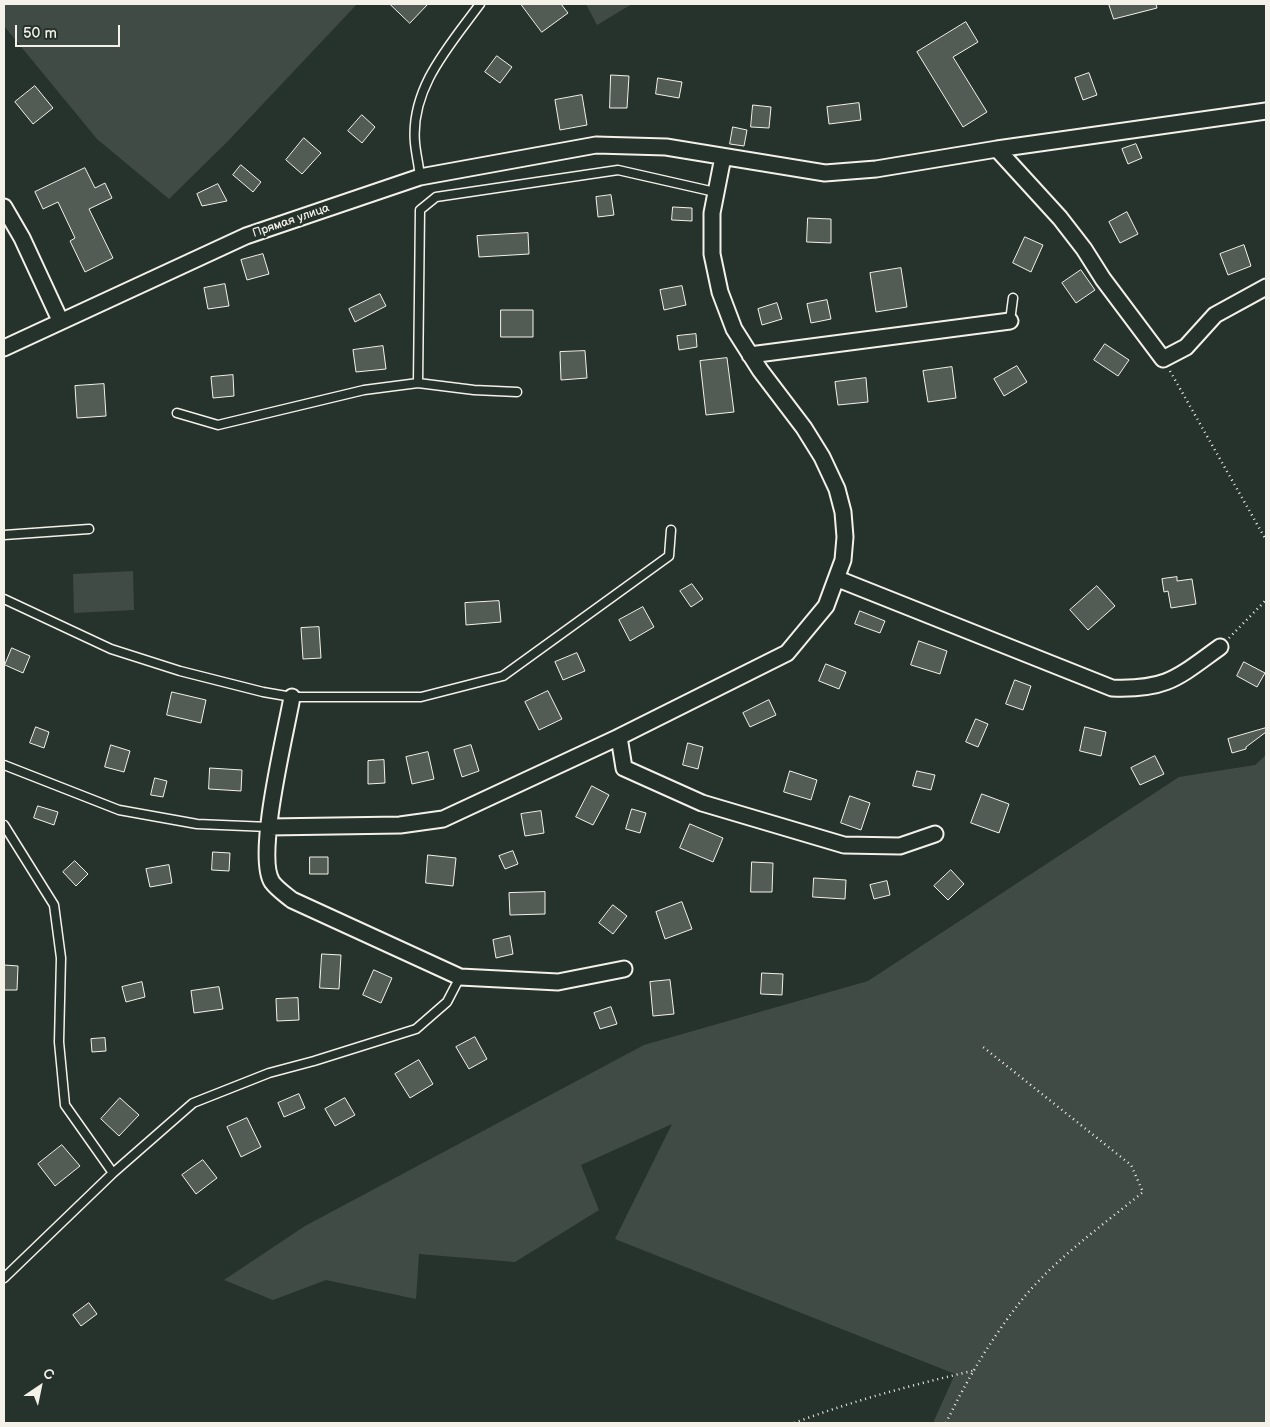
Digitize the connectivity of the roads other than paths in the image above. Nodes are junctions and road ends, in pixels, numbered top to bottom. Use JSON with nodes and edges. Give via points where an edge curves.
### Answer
{"nodes":[{"id":1,"x":480,"y":4,"type":"edge"},
{"id":2,"x":1266,"y":111,"type":"edge"},
{"id":3,"x":997,"y":149,"type":"junction"},
{"id":4,"x":723,"y":157,"type":"junction"},
{"id":5,"x":420,"y":177,"type":"junction"},
{"id":6,"x":715,"y":192,"type":"junction"},
{"id":7,"x":4,"y":207,"type":"edge"},
{"id":8,"x":1266,"y":287,"type":"edge"},
{"id":9,"x":1013,"y":298,"type":"dead end"},
{"id":10,"x":60,"y":320,"type":"junction"},
{"id":11,"x":1010,"y":321,"type":"joint"},
{"id":12,"x":4,"y":348,"type":"edge"},
{"id":13,"x":750,"y":355,"type":"junction"},
{"id":14,"x":418,"y":383,"type":"junction"},
{"id":15,"x":517,"y":392,"type":"dead end"},
{"id":16,"x":177,"y":413,"type":"dead end"},
{"id":17,"x":89,"y":529,"type":"dead end"},
{"id":18,"x":671,"y":530,"type":"dead end"},
{"id":19,"x":4,"y":535,"type":"edge"},
{"id":20,"x":838,"y":579,"type":"junction"},
{"id":21,"x":4,"y":599,"type":"edge"},
{"id":22,"x":1220,"y":648,"type":"road end"},
{"id":23,"x":292,"y":697,"type":"junction"},
{"id":24,"x":619,"y":738,"type":"junction"},
{"id":25,"x":4,"y":765,"type":"edge"},
{"id":26,"x":4,"y":825,"type":"edge"},
{"id":27,"x":269,"y":827,"type":"junction"},
{"id":28,"x":936,"y":834,"type":"dead end"},
{"id":29,"x":624,"y":968,"type":"dead end"},
{"id":30,"x":460,"y":977,"type":"junction"},
{"id":31,"x":113,"y":1173,"type":"junction"},
{"id":32,"x":4,"y":1278,"type":"edge"}],
"edges":[{"from":1,"to":5,"type":"lane","via":[[424,86],[417,113],[415,142]]},
{"from":2,"to":3,"type":"street","name":"Прямая улица"},
{"from":3,"to":4,"type":"street","name":"Прямая улица","via":[[876,169],[825,173]]},
{"from":3,"to":8,"type":"street","via":[[1084,248],[1163,359],[1186,347],[1215,315]]},
{"from":4,"to":5,"type":"street","name":"Прямая улица","via":[[666,147],[596,145]]},
{"from":4,"to":6,"type":"street"},
{"from":5,"to":10,"type":"street","name":"Прямая улица","via":[[246,236]]},
{"from":6,"to":13,"type":"street","via":[[712,254],[720,292],[734,329]]},
{"from":6,"to":14,"type":"lane","via":[[618,170],[436,197],[420,210]]},
{"from":7,"to":10,"type":"street"},
{"from":9,"to":11,"type":"lane"},
{"from":10,"to":12,"type":"street","name":"Прямая улица"},
{"from":11,"to":13,"type":"street"},
{"from":13,"to":20,"type":"street","via":[[804,428],[837,489],[845,537]]},
{"from":14,"to":15,"type":"lane"},
{"from":14,"to":16,"type":"lane","via":[[364,390],[218,425]]},
{"from":17,"to":19,"type":"lane"},
{"from":18,"to":23,"type":"lane","via":[[669,556],[503,676],[421,697]]},
{"from":20,"to":22,"type":"street","via":[[1112,688],[1155,687],[1178,678]]},
{"from":20,"to":24,"type":"street","via":[[826,606],[787,653]]},
{"from":21,"to":23,"type":"lane","via":[[111,649],[180,671]]},
{"from":23,"to":27,"type":"street"},
{"from":24,"to":27,"type":"street","via":[[443,819],[400,825]]},
{"from":24,"to":28,"type":"street","via":[[624,768],[702,803],[844,845],[900,846]]},
{"from":25,"to":27,"type":"lane","via":[[119,810],[197,824]]},
{"from":26,"to":31,"type":"lane","via":[[54,905],[61,958],[59,1042],[65,1105]]},
{"from":27,"to":30,"type":"street","via":[[266,857],[272,881],[292,900]]},
{"from":29,"to":30,"type":"street","via":[[558,982]]},
{"from":30,"to":31,"type":"lane","via":[[447,1002],[416,1029],[270,1073],[192,1103]]},
{"from":31,"to":32,"type":"lane"}]}
